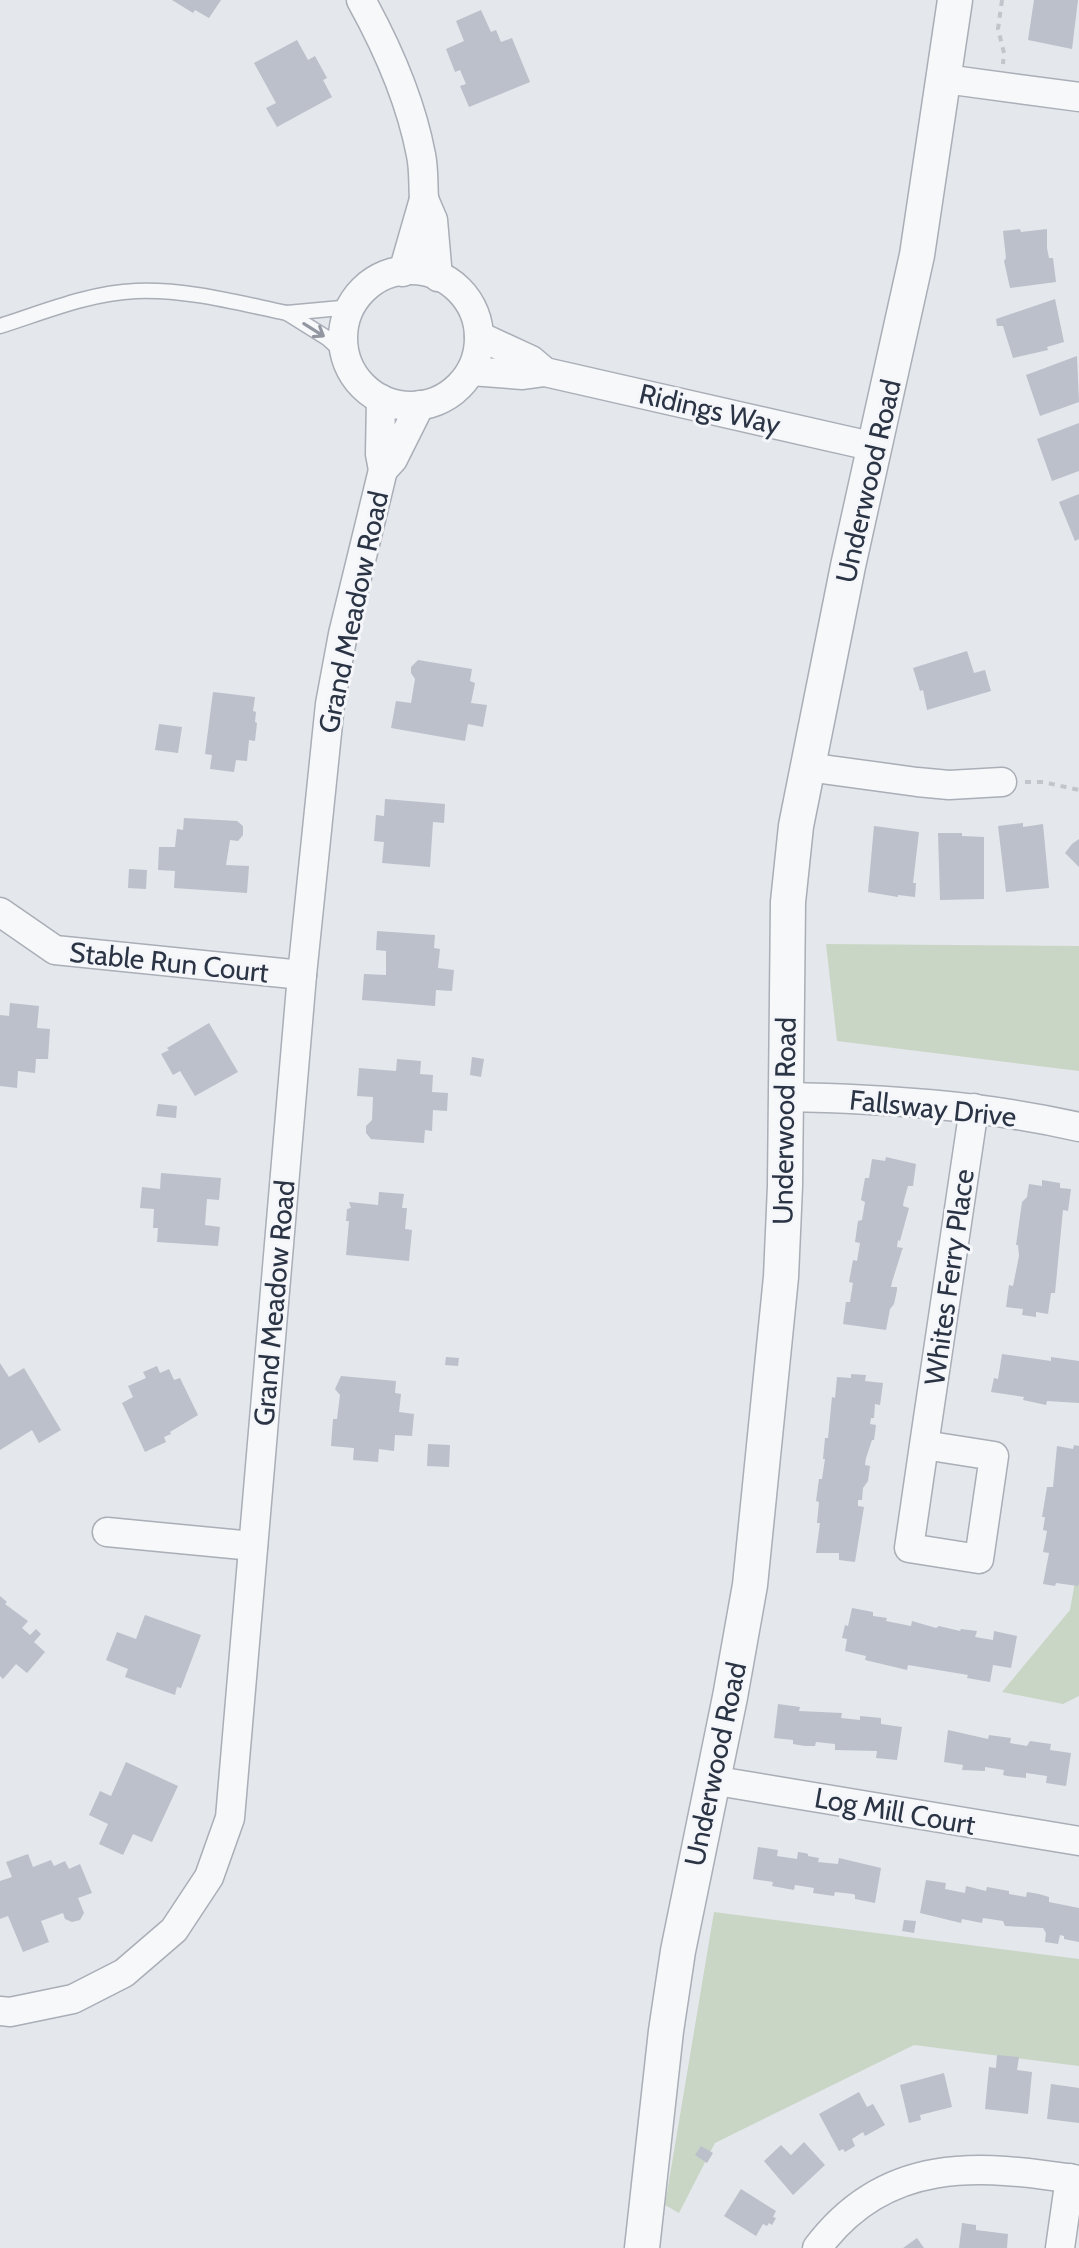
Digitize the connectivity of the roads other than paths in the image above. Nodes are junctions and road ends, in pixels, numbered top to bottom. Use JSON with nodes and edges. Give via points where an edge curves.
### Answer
{"nodes":[{"id":1,"x":361,"y":0,"type":"edge"},
{"id":2,"x":955,"y":0,"type":"edge"},
{"id":3,"x":945,"y":79,"type":"junction"},
{"id":4,"x":1079,"y":97,"type":"edge"},
{"id":5,"x":424,"y":199,"type":"junction"},
{"id":6,"x":403,"y":272,"type":"junction"},
{"id":7,"x":438,"y":277,"type":"junction"},
{"id":8,"x":352,"y":307,"type":"junction"},
{"id":9,"x":287,"y":313,"type":"junction"},
{"id":10,"x":0,"y":326,"type":"edge"},
{"id":11,"x":479,"y":336,"type":"junction"},
{"id":12,"x":345,"y":354,"type":"junction"},
{"id":13,"x":471,"y":371,"type":"junction"},
{"id":14,"x":545,"y":372,"type":"junction"},
{"id":15,"x":381,"y":399,"type":"junction"},
{"id":16,"x":420,"y":405,"type":"junction"},
{"id":17,"x":875,"y":447,"type":"junction"},
{"id":18,"x":383,"y":470,"type":"junction"},
{"id":19,"x":807,"y":767,"type":"junction"},
{"id":20,"x":1002,"y":782,"type":"road end"},
{"id":21,"x":0,"y":912,"type":"edge"},
{"id":22,"x":302,"y":975,"type":"junction"},
{"id":23,"x":786,"y":1097,"type":"junction"},
{"id":24,"x":974,"y":1108,"type":"junction"},
{"id":25,"x":1079,"y":1127,"type":"edge"},
{"id":26,"x":924,"y":1445,"type":"dead end"},
{"id":27,"x":107,"y":1532,"type":"dead end"},
{"id":28,"x":253,"y":1546,"type":"junction"},
{"id":29,"x":711,"y":1780,"type":"junction"},
{"id":30,"x":1079,"y":1841,"type":"edge"},
{"id":31,"x":0,"y":2011,"type":"edge"},
{"id":32,"x":1075,"y":2179,"type":"edge"},
{"id":33,"x":642,"y":2248,"type":"edge"},
{"id":34,"x":817,"y":2248,"type":"edge"},
{"id":35,"x":1060,"y":2248,"type":"edge"}],
"edges":[{"from":1,"to":5,"type":"street","via":[[411,115],[422,157]]},
{"from":2,"to":3,"type":"street","name":"Underwood Road"},
{"from":3,"to":4,"type":"street"},
{"from":3,"to":17,"type":"street","name":"Underwood Road","via":[[917,255]]},
{"from":5,"to":6,"type":"street"},
{"from":5,"to":7,"type":"street","via":[[433,220]]},
{"from":6,"to":7,"type":"street"},
{"from":6,"to":8,"type":"street","via":[[366,288]]},
{"from":7,"to":11,"type":"street","via":[[461,292],[477,320]]},
{"from":8,"to":9,"type":"lane"},
{"from":8,"to":12,"type":"street","via":[[343,336]]},
{"from":9,"to":10,"type":"lane","via":[[209,297],[137,291],[96,296]]},
{"from":9,"to":12,"type":"lane","one_way":true},
{"from":11,"to":13,"type":"street"},
{"from":11,"to":14,"type":"street","name":"Ridings Way"},
{"from":12,"to":15,"type":"street","via":[[362,386]]},
{"from":13,"to":14,"type":"street","name":"Ridings Way"},
{"from":13,"to":16,"type":"street","via":[[446,397]]},
{"from":14,"to":17,"type":"street","name":"Ridings Way"},
{"from":15,"to":16,"type":"street"},
{"from":15,"to":18,"type":"street","name":"Grand Meadow Road"},
{"from":16,"to":18,"type":"street","name":"Grand Meadow Road"},
{"from":17,"to":19,"type":"street","name":"Underwood Road"},
{"from":18,"to":22,"type":"street","name":"Grand Meadow Road","via":[[330,704]]},
{"from":19,"to":20,"type":"street","via":[[949,785]]},
{"from":19,"to":23,"type":"street","name":"Underwood Road","via":[[788,902]]},
{"from":21,"to":22,"type":"street","name":"Stable Run Court","via":[[55,950]]},
{"from":22,"to":28,"type":"street","name":"Grand Meadow Road"},
{"from":23,"to":24,"type":"street","name":"Fallsway Drive"},
{"from":23,"to":29,"type":"street","name":"Underwood Road","via":[[781,1277],[750,1585]]},
{"from":24,"to":25,"type":"street","name":"Fallsway Drive"},
{"from":24,"to":26,"type":"street","name":"Whites Ferry Place"},
{"from":27,"to":28,"type":"street"},
{"from":28,"to":31,"type":"street","name":"Grand Meadow Road","via":[[230,1818],[209,1877],[174,1930],[124,1973],[73,1999]]},
{"from":29,"to":30,"type":"street","name":"Log Mill Court"},
{"from":29,"to":33,"type":"street","name":"Underwood Road","via":[[676,1964]]},
{"from":32,"to":34,"type":"street","via":[[1001,2169],[916,2178],[862,2203]]},
{"from":32,"to":35,"type":"street"}]}
